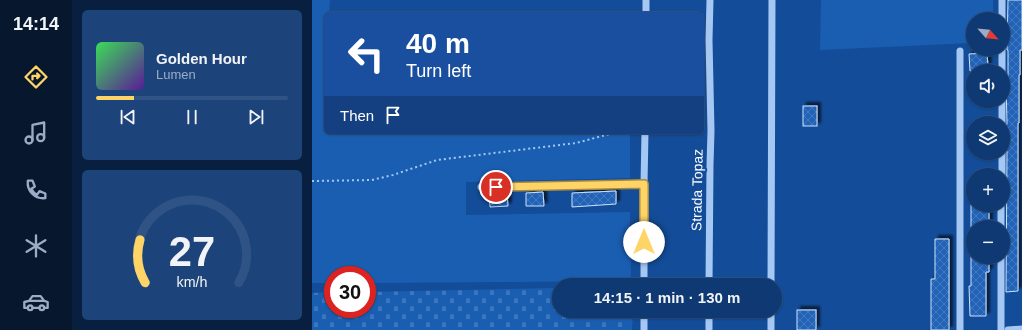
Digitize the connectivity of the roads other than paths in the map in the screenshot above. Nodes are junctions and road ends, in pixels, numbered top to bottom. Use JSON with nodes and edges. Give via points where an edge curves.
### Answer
{"nodes":[{"id":1,"x":646,"y":0,"type":"edge"},
{"id":2,"x":710,"y":0,"type":"edge"},
{"id":3,"x":772,"y":0,"type":"edge"},
{"id":4,"x":1002,"y":0,"type":"edge"},
{"id":5,"x":646,"y":12,"type":"edge"},
{"id":6,"x":1002,"y":12,"type":"edge"},
{"id":7,"x":960,"y":51,"type":"dead end"},
{"id":8,"x":645,"y":134,"type":"edge"},
{"id":9,"x":644,"y":184,"type":"junction"},
{"id":10,"x":481,"y":187,"type":"dead end"},
{"id":11,"x":1001,"y":264,"type":"edge"},
{"id":12,"x":644,"y":278,"type":"edge"},
{"id":13,"x":710,"y":278,"type":"edge"},
{"id":14,"x":771,"y":278,"type":"edge"},
{"id":15,"x":644,"y":318,"type":"edge"},
{"id":16,"x":709,"y":318,"type":"edge"},
{"id":17,"x":771,"y":318,"type":"edge"},
{"id":18,"x":1022,"y":329,"type":"edge"},
{"id":19,"x":644,"y":330,"type":"edge"},
{"id":20,"x":709,"y":330,"type":"edge"},
{"id":21,"x":771,"y":330,"type":"edge"},
{"id":22,"x":960,"y":330,"type":"edge"},
{"id":23,"x":1001,"y":330,"type":"edge"},
{"id":24,"x":1008,"y":330,"type":"edge"}],
"edges":[{"from":1,"to":5,"type":"street"},
{"from":2,"to":13,"type":"street","name":"Strada Topaz"},
{"from":3,"to":14,"type":"street"},
{"from":4,"to":6,"type":"street"},
{"from":7,"to":22,"type":"street"},
{"from":8,"to":9,"type":"street"},
{"from":9,"to":10,"type":"street"},
{"from":9,"to":12,"type":"street"},
{"from":11,"to":23,"type":"street"},
{"from":15,"to":19,"type":"street"},
{"from":16,"to":20,"type":"street"},
{"from":17,"to":21,"type":"street"},
{"from":18,"to":24,"type":"street"}]}
